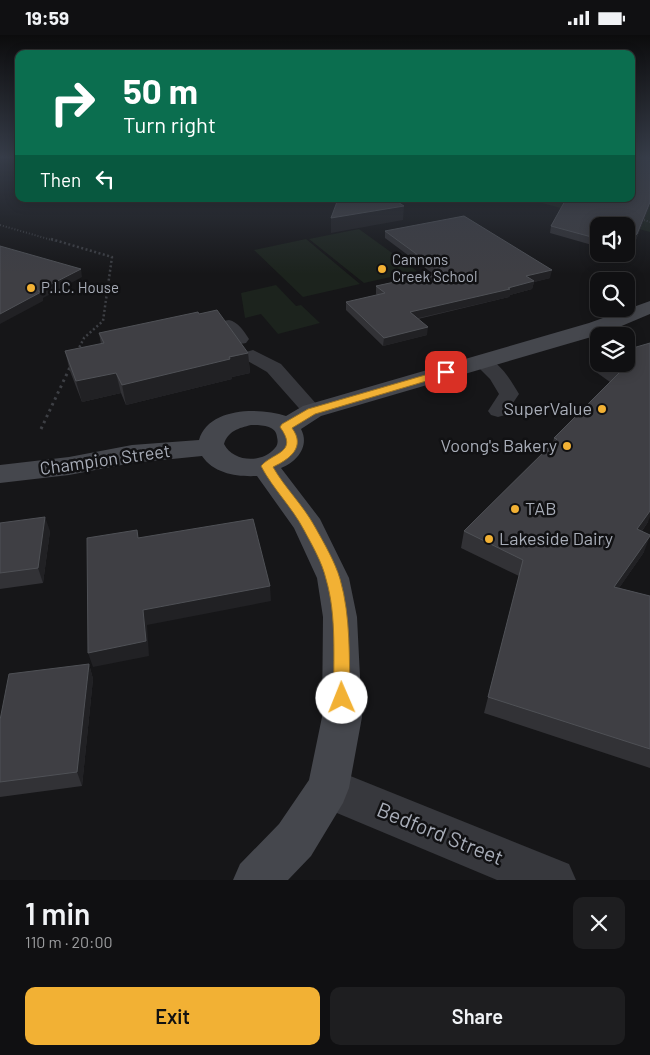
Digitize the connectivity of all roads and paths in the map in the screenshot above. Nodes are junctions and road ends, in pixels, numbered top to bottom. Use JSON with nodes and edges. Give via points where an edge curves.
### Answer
{"nodes":[{"id":1,"x":637,"y":217,"type":"edge"},
{"id":2,"x":650,"y":222,"type":"edge"},
{"id":3,"x":0,"y":225,"type":"edge"},
{"id":4,"x":650,"y":307,"type":"edge"},
{"id":5,"x":229,"y":325,"type":"edge"},
{"id":6,"x":240,"y":339,"type":"edge"},
{"id":7,"x":76,"y":354,"type":"edge"},
{"id":8,"x":253,"y":356,"type":"dead end"},
{"id":9,"x":74,"y":359,"type":"edge"},
{"id":10,"x":481,"y":361,"type":"junction"},
{"id":11,"x":312,"y":411,"type":"junction"},
{"id":12,"x":498,"y":411,"type":"dead end"},
{"id":13,"x":286,"y":427,"type":"junction"},
{"id":14,"x":41,"y":429,"type":"dead end"},
{"id":15,"x":210,"y":447,"type":"junction"},
{"id":16,"x":266,"y":466,"type":"junction"},
{"id":17,"x":0,"y":474,"type":"edge"},
{"id":18,"x":328,"y":788,"type":"junction"},
{"id":19,"x":256,"y":880,"type":"edge"},
{"id":20,"x":553,"y":880,"type":"edge"}],
"edges":[{"from":1,"to":2,"type":"path"},
{"from":3,"to":7,"type":"path","via":[[112,257],[103,321],[84,338]]},
{"from":4,"to":10,"type":"main road","via":[[597,328]]},
{"from":5,"to":6,"type":"lane"},
{"from":8,"to":11,"type":"lane","via":[[274,368]]},
{"from":9,"to":14,"type":"path"},
{"from":10,"to":11,"type":"main road"},
{"from":10,"to":12,"type":"lane","via":[[498,376],[509,394]]},
{"from":11,"to":13,"type":"main road"},
{"from":13,"to":15,"type":"main road","via":[[264,418],[237,419],[216,431],[210,439]]},
{"from":13,"to":16,"type":"main road","via":[[293,443],[281,459]]},
{"from":15,"to":16,"type":"main road","via":[[213,455],[231,465],[244,468]]},
{"from":15,"to":17,"type":"main road","name":"Champion Street"},
{"from":16,"to":18,"type":"main road","via":[[309,527],[333,578],[340,617],[342,717]]},
{"from":18,"to":19,"type":"main road","via":[[295,840]]},
{"from":18,"to":20,"type":"street","name":"Bedford Street"}]}
